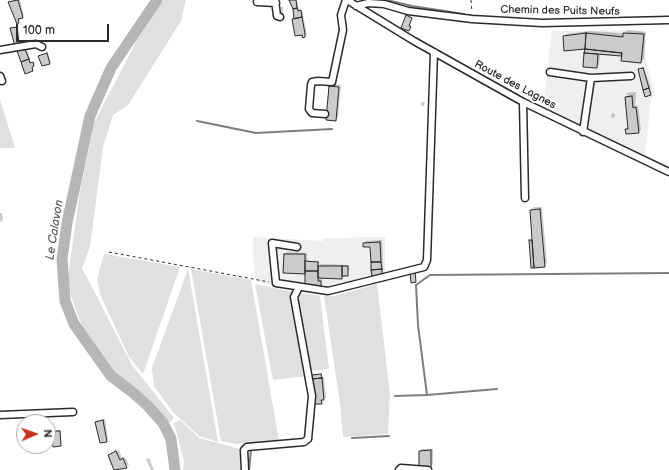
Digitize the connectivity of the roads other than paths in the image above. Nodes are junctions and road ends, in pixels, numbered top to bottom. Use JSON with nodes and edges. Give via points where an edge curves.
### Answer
{"nodes":[{"id":1,"x":347,"y":0,"type":"edge"},
{"id":2,"x":258,"y":2,"type":"dead end"},
{"id":3,"x":276,"y":2,"type":"edge"},
{"id":4,"x":356,"y":6,"type":"junction"},
{"id":5,"x":280,"y":17,"type":"dead end"},
{"id":6,"x":669,"y":20,"type":"edge"},
{"id":7,"x":42,"y":47,"type":"dead end"},
{"id":8,"x":0,"y":50,"type":"edge"},
{"id":9,"x":434,"y":52,"type":"junction"},
{"id":10,"x":550,"y":72,"type":"dead end"},
{"id":11,"x":631,"y":76,"type":"dead end"},
{"id":12,"x":591,"y":78,"type":"junction"},
{"id":13,"x":523,"y":102,"type":"junction"},
{"id":14,"x":324,"y":114,"type":"dead end"},
{"id":15,"x":583,"y":132,"type":"junction"},
{"id":16,"x":669,"y":172,"type":"edge"},
{"id":17,"x":525,"y":198,"type":"dead end"},
{"id":18,"x":297,"y":247,"type":"dead end"},
{"id":19,"x":299,"y":287,"type":"junction"},
{"id":20,"x":73,"y":412,"type":"dead end"},
{"id":21,"x":0,"y":415,"type":"edge"},
{"id":22,"x":245,"y":470,"type":"edge"},
{"id":23,"x":398,"y":470,"type":"edge"},
{"id":24,"x":428,"y":470,"type":"edge"}],
"edges":[{"from":1,"to":4,"type":"street","name":"Route des Lagnes"},
{"from":1,"to":14,"type":"street","via":[[341,15],[343,30],[332,82],[312,82],[311,86],[309,109],[312,113]]},
{"from":2,"to":3,"type":"street"},
{"from":3,"to":5,"type":"street","via":[[277,16]]},
{"from":4,"to":6,"type":"street","name":"Chemin des Puits Neufs","via":[[368,3],[384,4],[408,11],[472,19],[542,23]]},
{"from":4,"to":9,"type":"street","name":"Route des Lagnes"},
{"from":7,"to":8,"type":"street","via":[[36,44]]},
{"from":9,"to":13,"type":"street","name":"Route des Lagnes"},
{"from":9,"to":19,"type":"street","via":[[427,260],[424,267],[328,291]]},
{"from":10,"to":12,"type":"street"},
{"from":11,"to":12,"type":"street"},
{"from":12,"to":15,"type":"street"},
{"from":13,"to":15,"type":"street","name":"Route des Lagnes"},
{"from":13,"to":17,"type":"street"},
{"from":15,"to":16,"type":"street","name":"Route des Lagnes"},
{"from":18,"to":19,"type":"street","via":[[272,244],[276,283]]},
{"from":19,"to":22,"type":"street","via":[[294,297],[312,396],[308,439],[304,442],[247,446],[244,450]]},
{"from":20,"to":21,"type":"street"},
{"from":23,"to":24,"type":"street"}]}
